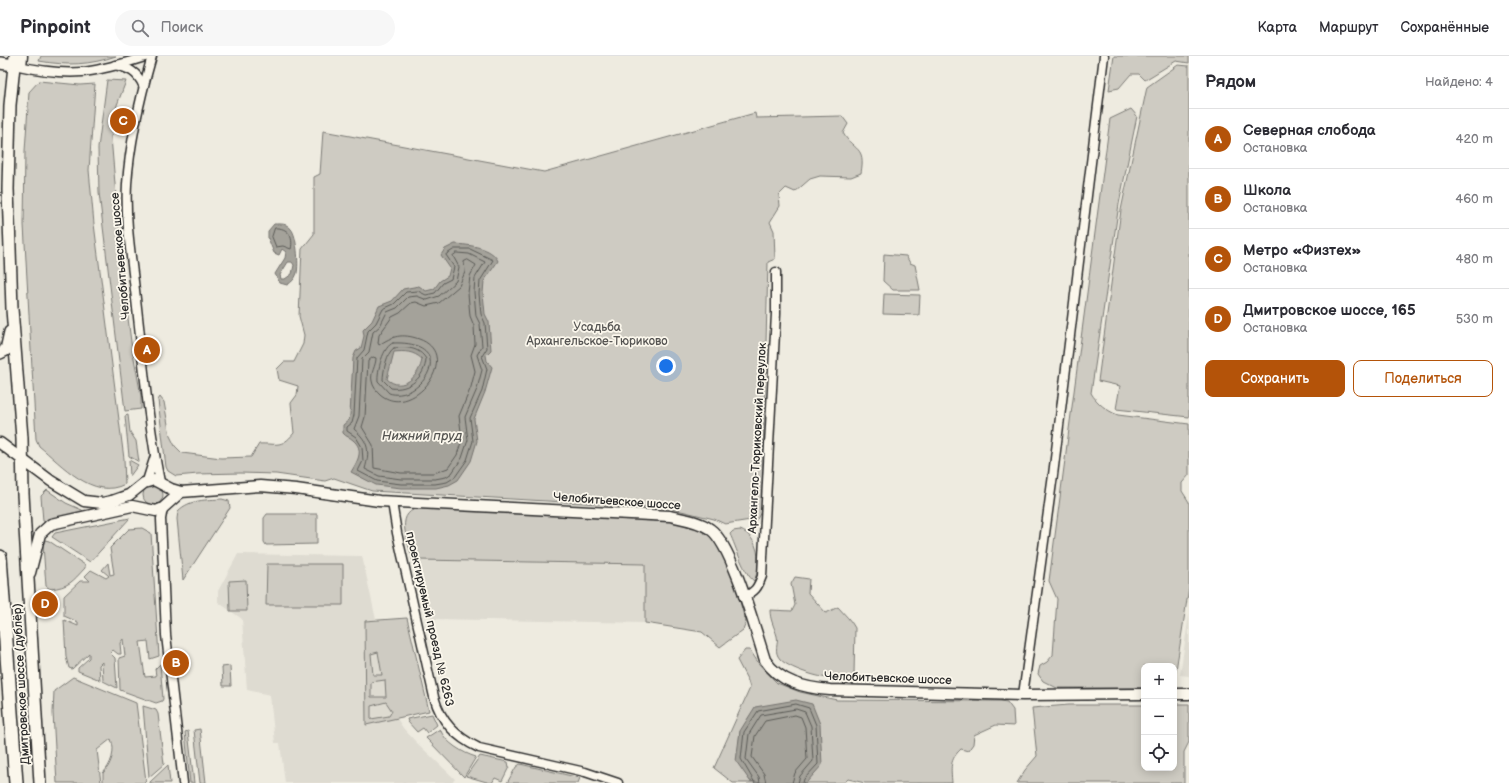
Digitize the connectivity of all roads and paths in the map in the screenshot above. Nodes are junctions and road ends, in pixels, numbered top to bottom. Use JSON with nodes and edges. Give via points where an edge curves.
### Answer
{"nodes":[{"id":1,"x":23,"y":56,"type":"edge"},
{"id":2,"x":148,"y":56,"type":"edge"},
{"id":3,"x":152,"y":56,"type":"edge"},
{"id":4,"x":1104,"y":56,"type":"edge"},
{"id":5,"x":17,"y":62,"type":"edge"},
{"id":6,"x":0,"y":63,"type":"edge"},
{"id":7,"x":114,"y":65,"type":"junction"},
{"id":8,"x":143,"y":85,"type":"junction"},
{"id":9,"x":8,"y":189,"type":"junction"},
{"id":10,"x":0,"y":218,"type":"edge"},
{"id":11,"x":776,"y":272,"type":"dead end"},
{"id":12,"x":12,"y":309,"type":"junction"},
{"id":13,"x":0,"y":352,"type":"edge"},
{"id":14,"x":0,"y":443,"type":"edge"},
{"id":15,"x":0,"y":452,"type":"edge"},
{"id":16,"x":12,"y":452,"type":"junction"},
{"id":17,"x":155,"y":456,"type":"junction"},
{"id":18,"x":23,"y":460,"type":"junction"},
{"id":19,"x":144,"y":483,"type":"junction"},
{"id":20,"x":163,"y":484,"type":"junction"},
{"id":21,"x":182,"y":492,"type":"junction"},
{"id":22,"x":392,"y":502,"type":"junction"},
{"id":23,"x":165,"y":505,"type":"junction"},
{"id":24,"x":147,"y":509,"type":"junction"},
{"id":25,"x":161,"y":519,"type":"junction"},
{"id":26,"x":0,"y":557,"type":"edge"},
{"id":27,"x":28,"y":580,"type":"junction"},
{"id":28,"x":743,"y":596,"type":"junction"},
{"id":29,"x":1141,"y":694,"type":"edge"},
{"id":30,"x":1177,"y":694,"type":"edge"},
{"id":31,"x":1189,"y":694,"type":"edge"},
{"id":32,"x":1023,"y":695,"type":"junction"},
{"id":33,"x":16,"y":783,"type":"edge"},
{"id":34,"x":38,"y":783,"type":"edge"},
{"id":35,"x":183,"y":783,"type":"edge"},
{"id":36,"x":618,"y":783,"type":"edge"}],
"edges":[{"from":1,"to":5,"type":"street"},
{"from":2,"to":7,"type":"street"},
{"from":3,"to":8,"type":"street","name":"Челобитьевское шоссе"},
{"from":4,"to":32,"type":"street","via":[[1053,475]]},
{"from":5,"to":6,"type":"main road"},
{"from":5,"to":7,"type":"street","via":[[64,73]]},
{"from":5,"to":9,"type":"main road","name":"Дмитровское шоссе (дублёр)","via":[[9,111]]},
{"from":7,"to":8,"type":"street","via":[[133,71]]},
{"from":8,"to":17,"type":"street","name":"Челобитьевское шоссе","via":[[132,139],[127,205]]},
{"from":9,"to":10,"type":"main road"},
{"from":9,"to":12,"type":"main road","name":"Дмитровское шоссе (дублёр)"},
{"from":11,"to":28,"type":"street","name":"Архангело-Тюриковский переулок","via":[[762,576],[753,593]]},
{"from":12,"to":13,"type":"main road","via":[[8,344],[6,350]]},
{"from":12,"to":18,"type":"main road","name":"Дмитровское шоссе (дублёр)"},
{"from":14,"to":16,"type":"street"},
{"from":15,"to":16,"type":"street"},
{"from":16,"to":18,"type":"street"},
{"from":17,"to":19,"type":"street","name":"Челобитьевское шоссе"},
{"from":17,"to":20,"type":"street","name":"Челобитьевское шоссе"},
{"from":18,"to":19,"type":"street","via":[[67,492],[84,501],[112,501],[129,495]]},
{"from":18,"to":27,"type":"main road","name":"Дмитровское шоссе (дублёр)"},
{"from":19,"to":20,"type":"street","name":"Челобитьевское шоссе","via":[[154,480]]},
{"from":19,"to":24,"type":"street","name":"Челобитьевское шоссе","via":[[137,496]]},
{"from":20,"to":21,"type":"street","name":"Челобитьевское шоссе"},
{"from":20,"to":23,"type":"street","name":"Челобитьевское шоссе","via":[[168,493]]},
{"from":21,"to":22,"type":"street","name":"Челобитьевское шоссе","via":[[260,486]]},
{"from":21,"to":23,"type":"street"},
{"from":22,"to":28,"type":"street","name":"Челобитьевское шоссе","via":[[670,516],[690,520],[705,526],[718,536]]},
{"from":22,"to":36,"type":"street","name":"проектируемый проезд № 6263","via":[[433,691],[437,707],[445,722],[460,737],[479,748],[585,772]]},
{"from":23,"to":24,"type":"street"},
{"from":23,"to":25,"type":"street"},
{"from":24,"to":25,"type":"street"},
{"from":24,"to":27,"type":"street","via":[[132,506],[51,524],[44,529],[36,543]]},
{"from":25,"to":35,"type":"street","via":[[166,635]]},
{"from":26,"to":33,"type":"highway"},
{"from":27,"to":34,"type":"main road","name":"Дмитровское шоссе (дублёр)"},
{"from":28,"to":32,"type":"street","name":"Челобитьевское шоссе","via":[[771,670],[782,678],[801,685],[830,690]]},
{"from":29,"to":32,"type":"street","name":"Челобитьевское шоссе"},
{"from":30,"to":31,"type":"street"}]}
